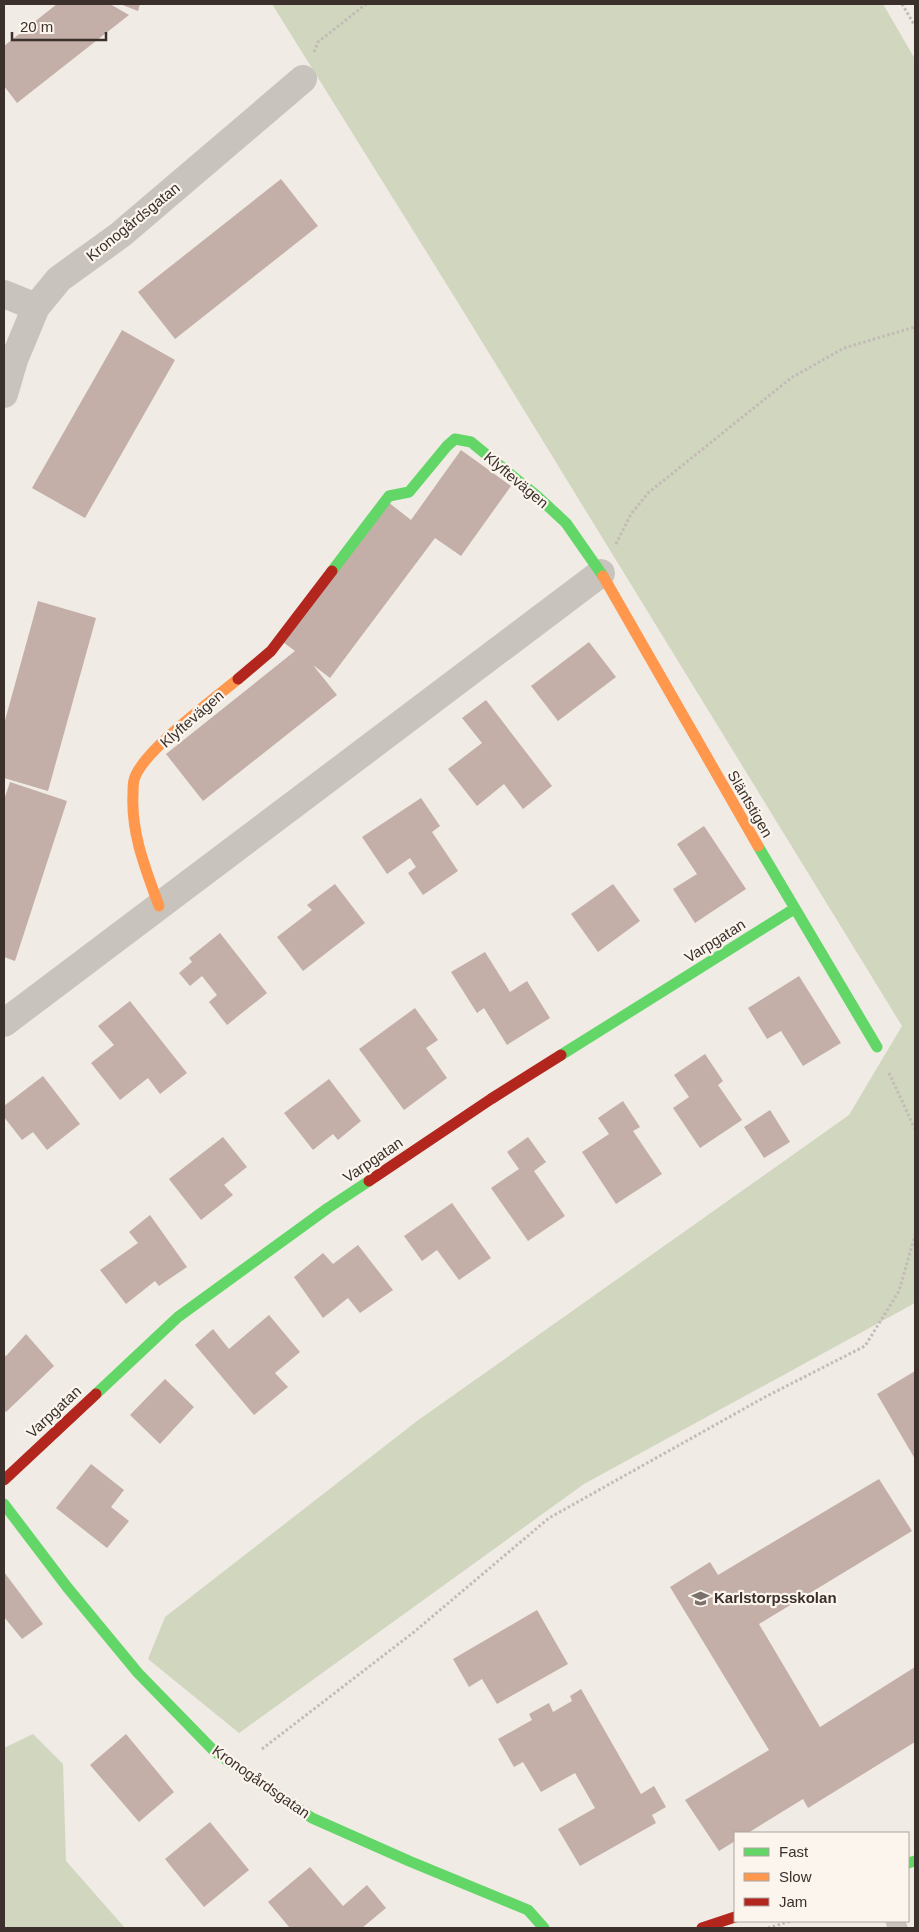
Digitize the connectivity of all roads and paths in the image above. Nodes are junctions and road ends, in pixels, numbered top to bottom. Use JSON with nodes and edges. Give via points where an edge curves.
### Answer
{"nodes":[{"id":1,"x":366,"y":4,"type":"edge"},
{"id":2,"x":902,"y":4,"type":"edge"},
{"id":3,"x":915,"y":26,"type":"edge"},
{"id":4,"x":303,"y":79,"type":"joint"},
{"id":5,"x":4,"y":294,"type":"edge"},
{"id":6,"x":36,"y":307,"type":"junction"},
{"id":7,"x":915,"y":327,"type":"edge"},
{"id":8,"x":4,"y":394,"type":"edge"},
{"id":9,"x":601,"y":574,"type":"junction"},
{"id":10,"x":159,"y":906,"type":"junction"},
{"id":11,"x":794,"y":909,"type":"junction"},
{"id":12,"x":4,"y":1023,"type":"edge"},
{"id":13,"x":877,"y":1047,"type":"joint"},
{"id":14,"x":915,"y":1129,"type":"edge"},
{"id":15,"x":915,"y":1235,"type":"edge"},
{"id":16,"x":4,"y":1480,"type":"edge"},
{"id":17,"x":4,"y":1504,"type":"edge"},
{"id":18,"x":238,"y":1767,"type":"junction"},
{"id":19,"x":734,"y":1917,"type":"edge"},
{"id":20,"x":788,"y":1922,"type":"edge"},
{"id":21,"x":544,"y":1928,"type":"edge"},
{"id":22,"x":702,"y":1928,"type":"edge"},
{"id":23,"x":768,"y":1928,"type":"edge"}],
"edges":[{"from":1,"to":4,"type":"path","via":[[318,42]]},
{"from":2,"to":3,"type":"path"},
{"from":4,"to":6,"type":"street","name":"Kronogårdsgatan","via":[[120,235],[59,278]]},
{"from":5,"to":6,"type":"street"},
{"from":6,"to":8,"type":"street","name":"Kronogårdsgatan"},
{"from":7,"to":9,"type":"path","via":[[844,348],[791,378],[648,493],[632,514]]},
{"from":9,"to":10,"type":"street"},
{"from":9,"to":10,"type":"street","name":"Klyftevägen","via":[[566,523],[537,496],[471,442],[455,439],[409,492],[389,496],[271,651],[168,737],[134,779],[132,811],[137,843]]},
{"from":9,"to":11,"type":"street","name":"Släntstigen"},
{"from":10,"to":12,"type":"street"},
{"from":11,"to":13,"type":"street","name":"Släntstigen"},
{"from":11,"to":16,"type":"street","name":"Varpgatan","via":[[491,1099],[328,1208],[178,1316]]},
{"from":13,"to":14,"type":"path"},
{"from":15,"to":18,"type":"path","via":[[899,1291],[865,1346],[549,1518],[414,1632]]},
{"from":17,"to":18,"type":"street","name":"Kronogårdsgatan","via":[[138,1673],[215,1752]]},
{"from":18,"to":21,"type":"street","name":"Kronogårdsgatan","via":[[312,1818],[528,1910]]},
{"from":19,"to":22,"type":"street"},
{"from":20,"to":23,"type":"path"}]}
